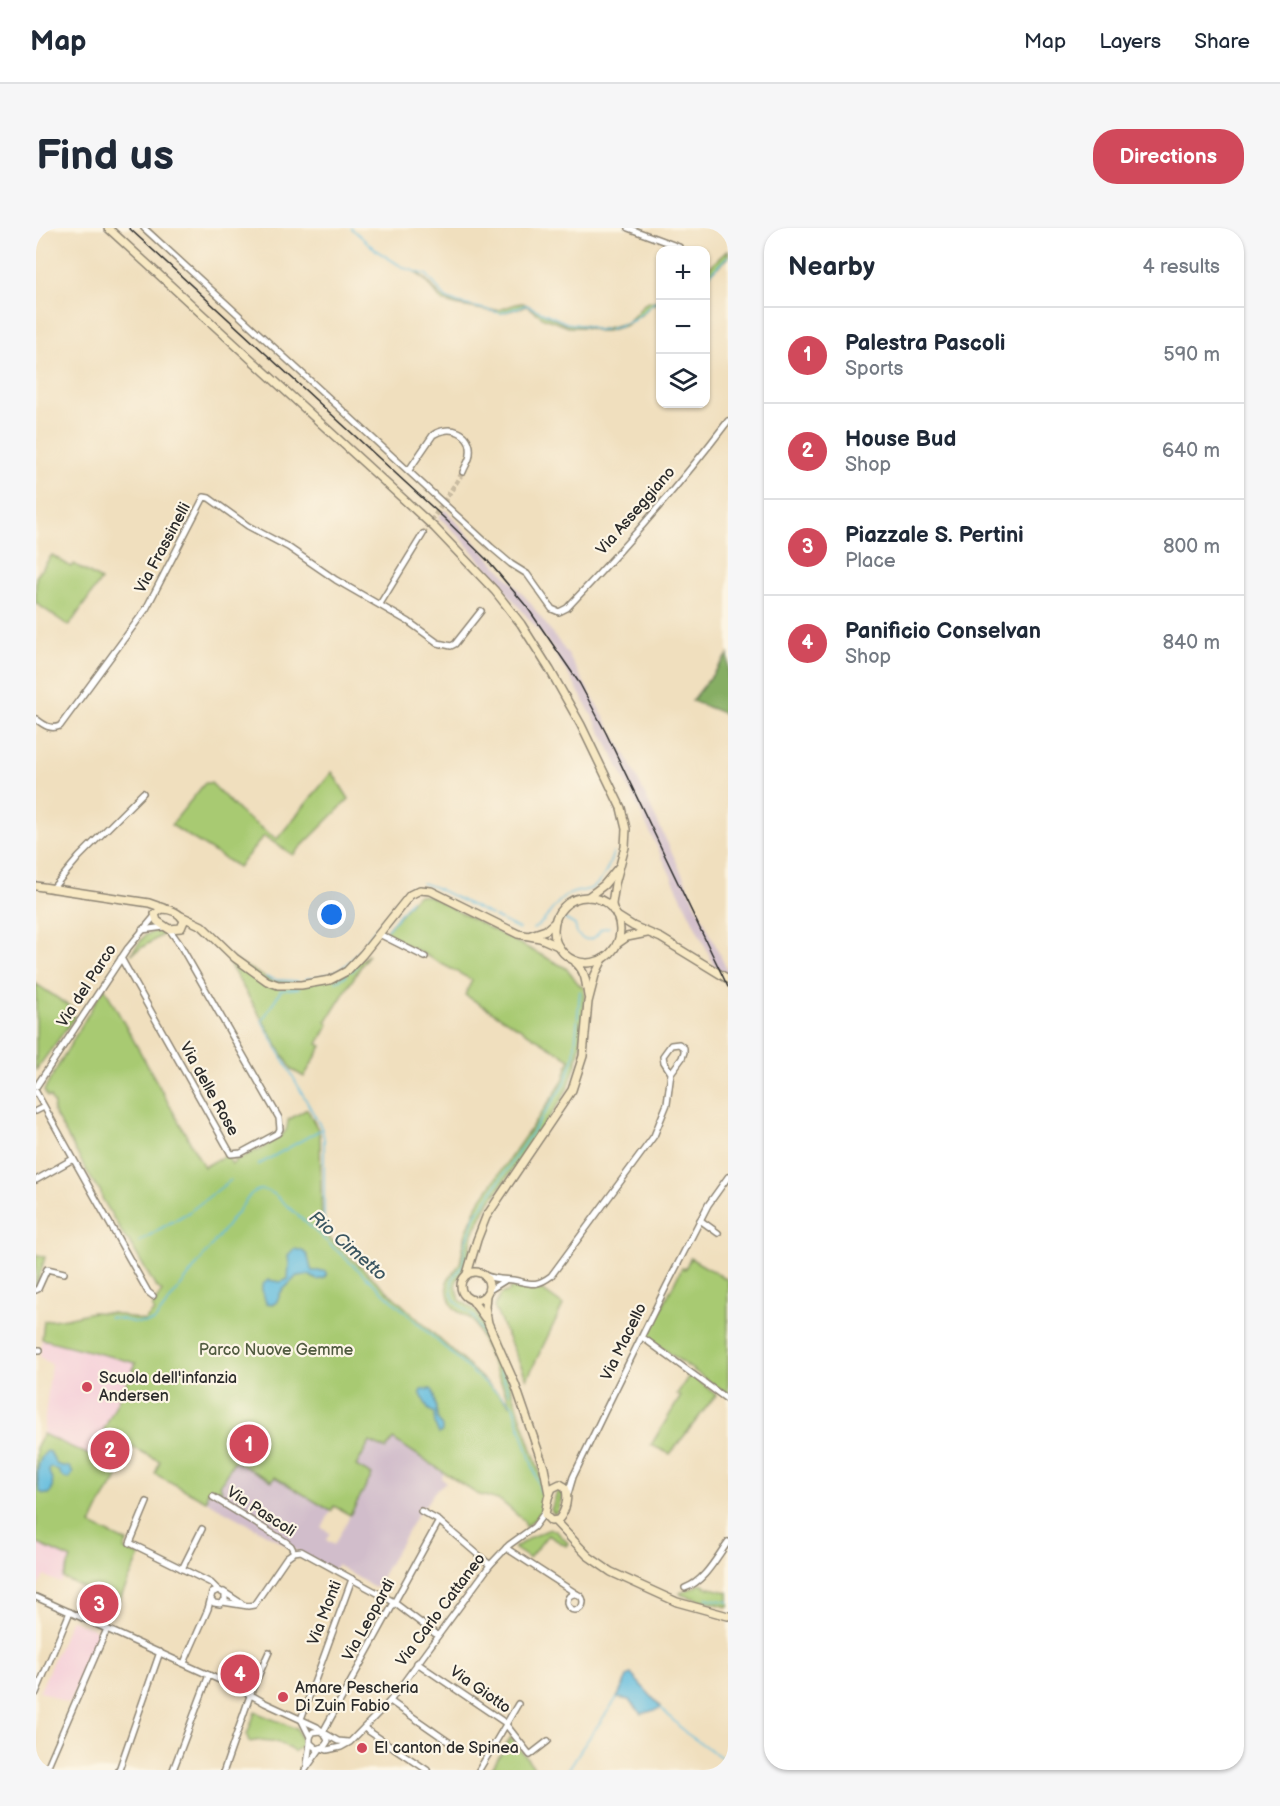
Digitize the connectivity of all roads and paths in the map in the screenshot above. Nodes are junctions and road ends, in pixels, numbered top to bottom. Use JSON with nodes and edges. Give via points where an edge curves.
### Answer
{"nodes":[{"id":1,"x":108,"y":228,"type":"edge"},
{"id":2,"x":144,"y":228,"type":"edge"},
{"id":3,"x":628,"y":228,"type":"edge"},
{"id":4,"x":676,"y":246,"type":"edge"},
{"id":5,"x":728,"y":421,"type":"edge"},
{"id":6,"x":409,"y":470,"type":"junction"},
{"id":7,"x":463,"y":472,"type":"tunnel mouth"},
{"id":8,"x":423,"y":534,"type":"tunnel mouth"},
{"id":9,"x":380,"y":604,"type":"junction"},
{"id":10,"x":481,"y":611,"type":"dead end"},
{"id":11,"x":36,"y":719,"type":"edge"},
{"id":12,"x":143,"y":793,"type":"dead end"},
{"id":13,"x":620,"y":866,"type":"junction"},
{"id":14,"x":36,"y":886,"type":"edge"},
{"id":15,"x":52,"y":889,"type":"junction"},
{"id":16,"x":588,"y":897,"type":"junction"},
{"id":17,"x":143,"y":903,"type":"junction"},
{"id":18,"x":166,"y":909,"type":"junction"},
{"id":19,"x":615,"y":913,"type":"junction"},
{"id":20,"x":155,"y":916,"type":"junction"},
{"id":21,"x":181,"y":916,"type":"junction"},
{"id":22,"x":554,"y":923,"type":"junction"},
{"id":23,"x":182,"y":927,"type":"junction"},
{"id":24,"x":167,"y":928,"type":"junction"},
{"id":25,"x":142,"y":930,"type":"junction"},
{"id":26,"x":647,"y":933,"type":"junction"},
{"id":27,"x":379,"y":934,"type":"junction"},
{"id":28,"x":528,"y":936,"type":"junction"},
{"id":29,"x":179,"y":943,"type":"junction"},
{"id":30,"x":219,"y":943,"type":"junction"},
{"id":31,"x":617,"y":944,"type":"junction"},
{"id":32,"x":558,"y":946,"type":"junction"},
{"id":33,"x":425,"y":957,"type":"dead end"},
{"id":34,"x":121,"y":958,"type":"junction"},
{"id":35,"x":603,"y":959,"type":"junction"},
{"id":36,"x":573,"y":960,"type":"junction"},
{"id":37,"x":728,"y":979,"type":"edge"},
{"id":38,"x":588,"y":1002,"type":"junction"},
{"id":39,"x":671,"y":1073,"type":"junction"},
{"id":40,"x":36,"y":1090,"type":"edge"},
{"id":41,"x":44,"y":1107,"type":"junction"},
{"id":42,"x":36,"y":1111,"type":"edge"},
{"id":43,"x":73,"y":1159,"type":"junction"},
{"id":44,"x":728,"y":1177,"type":"edge"},
{"id":45,"x":36,"y":1180,"type":"edge"},
{"id":46,"x":700,"y":1220,"type":"junction"},
{"id":47,"x":718,"y":1233,"type":"dead end"},
{"id":48,"x":474,"y":1254,"type":"junction"},
{"id":49,"x":64,"y":1273,"type":"dead end"},
{"id":50,"x":467,"y":1274,"type":"junction"},
{"id":51,"x":482,"y":1274,"type":"junction"},
{"id":52,"x":505,"y":1280,"type":"junction"},
{"id":53,"x":36,"y":1290,"type":"edge"},
{"id":54,"x":487,"y":1293,"type":"junction"},
{"id":55,"x":153,"y":1296,"type":"dead end"},
{"id":56,"x":472,"y":1300,"type":"junction"},
{"id":57,"x":488,"y":1323,"type":"junction"},
{"id":58,"x":642,"y":1337,"type":"junction"},
{"id":59,"x":728,"y":1400,"type":"edge"},
{"id":60,"x":544,"y":1468,"type":"junction"},
{"id":61,"x":573,"y":1477,"type":"junction"},
{"id":62,"x":560,"y":1485,"type":"junction"},
{"id":63,"x":549,"y":1494,"type":"junction"},
{"id":64,"x":568,"y":1494,"type":"junction"},
{"id":65,"x":213,"y":1497,"type":"dead end"},
{"id":66,"x":147,"y":1502,"type":"dead end"},
{"id":67,"x":421,"y":1511,"type":"dead end"},
{"id":68,"x":545,"y":1512,"type":"junction"},
{"id":69,"x":563,"y":1513,"type":"junction"},
{"id":70,"x":552,"y":1520,"type":"junction"},
{"id":71,"x":439,"y":1521,"type":"junction"},
{"id":72,"x":534,"y":1527,"type":"junction"},
{"id":73,"x":202,"y":1529,"type":"dead end"},
{"id":74,"x":573,"y":1538,"type":"junction"},
{"id":75,"x":728,"y":1542,"type":"edge"},
{"id":76,"x":506,"y":1548,"type":"junction"},
{"id":77,"x":294,"y":1552,"type":"junction"},
{"id":78,"x":721,"y":1552,"type":"junction"},
{"id":79,"x":728,"y":1555,"type":"edge"},
{"id":80,"x":490,"y":1565,"type":"junction"},
{"id":81,"x":182,"y":1569,"type":"junction"},
{"id":82,"x":352,"y":1579,"type":"junction"},
{"id":83,"x":204,"y":1580,"type":"junction"},
{"id":84,"x":567,"y":1588,"type":"junction"},
{"id":85,"x":685,"y":1588,"type":"dead end"},
{"id":86,"x":221,"y":1591,"type":"junction"},
{"id":87,"x":577,"y":1594,"type":"junction"},
{"id":88,"x":570,"y":1596,"type":"junction"},
{"id":89,"x":36,"y":1597,"type":"edge"},
{"id":90,"x":211,"y":1597,"type":"junction"},
{"id":91,"x":220,"y":1603,"type":"junction"},
{"id":92,"x":394,"y":1603,"type":"junction"},
{"id":93,"x":248,"y":1606,"type":"junction"},
{"id":94,"x":208,"y":1609,"type":"junction"},
{"id":95,"x":70,"y":1612,"type":"junction"},
{"id":96,"x":728,"y":1616,"type":"edge"},
{"id":97,"x":107,"y":1629,"type":"junction"},
{"id":98,"x":438,"y":1635,"type":"junction"},
{"id":99,"x":160,"y":1652,"type":"junction"},
{"id":100,"x":268,"y":1652,"type":"dead end"},
{"id":101,"x":417,"y":1663,"type":"junction"},
{"id":102,"x":184,"y":1664,"type":"junction"},
{"id":103,"x":209,"y":1675,"type":"junction"},
{"id":104,"x":36,"y":1693,"type":"edge"},
{"id":105,"x":251,"y":1695,"type":"junction"},
{"id":106,"x":390,"y":1701,"type":"junction"},
{"id":107,"x":518,"y":1704,"type":"dead end"},
{"id":108,"x":301,"y":1719,"type":"junction"},
{"id":109,"x":506,"y":1724,"type":"junction"},
{"id":110,"x":364,"y":1728,"type":"junction"},
{"id":111,"x":323,"y":1732,"type":"junction"},
{"id":112,"x":310,"y":1740,"type":"junction"},
{"id":113,"x":548,"y":1741,"type":"dead end"},
{"id":114,"x":350,"y":1742,"type":"junction"},
{"id":115,"x":456,"y":1747,"type":"dead end"},
{"id":116,"x":320,"y":1749,"type":"junction"},
{"id":117,"x":306,"y":1768,"type":"edge"},
{"id":118,"x":46,"y":1770,"type":"edge"},
{"id":119,"x":119,"y":1770,"type":"edge"},
{"id":120,"x":173,"y":1770,"type":"edge"},
{"id":121,"x":224,"y":1770,"type":"edge"},
{"id":122,"x":427,"y":1770,"type":"edge"},
{"id":123,"x":479,"y":1770,"type":"edge"}],
"edges":[{"from":1,"to":13,"type":"main road","via":[[435,528],[495,591],[550,670],[619,802],[626,838]]},
{"from":2,"to":6,"type":"street"},
{"from":3,"to":4,"type":"street"},
{"from":5,"to":6,"type":"street","name":"Via Asseggiano","via":[[640,528],[559,612],[552,609],[527,574],[491,547]]},
{"from":6,"to":7,"type":"street","via":[[433,435],[449,430],[457,431],[469,444],[470,454]]},
{"from":8,"to":9,"type":"street"},
{"from":9,"to":10,"type":"street","name":"Via Frassinelli","via":[[438,643],[451,646]]},
{"from":9,"to":11,"type":"street","name":"Via Frassinelli","via":[[204,497],[146,609],[60,726],[47,727]]},
{"from":12,"to":15,"type":"street"},
{"from":13,"to":16,"type":"main road"},
{"from":13,"to":19,"type":"main road","via":[[612,904]]},
{"from":14,"to":15,"type":"main road"},
{"from":15,"to":17,"type":"main road"},
{"from":16,"to":19,"type":"main road","via":[[602,901]]},
{"from":16,"to":22,"type":"main road","via":[[563,907]]},
{"from":17,"to":18,"type":"main road"},
{"from":17,"to":20,"type":"main road"},
{"from":18,"to":20,"type":"main road"},
{"from":18,"to":21,"type":"main road"},
{"from":19,"to":26,"type":"main road"},
{"from":19,"to":31,"type":"main road","via":[[620,932]]},
{"from":20,"to":24,"type":"main road"},
{"from":20,"to":25,"type":"street","name":"Via del Parco"},
{"from":21,"to":23,"type":"main road"},
{"from":21,"to":30,"type":"main road","via":[[202,926]]},
{"from":22,"to":28,"type":"main road"},
{"from":22,"to":32,"type":"main road"},
{"from":23,"to":24,"type":"main road"},
{"from":23,"to":29,"type":"street"},
{"from":23,"to":30,"type":"main road","via":[[195,926]]},
{"from":24,"to":25,"type":"street"},
{"from":24,"to":29,"type":"street","name":"Via delle Rose"},
{"from":25,"to":34,"type":"street","name":"Via del Parco"},
{"from":26,"to":31,"type":"main road","via":[[627,937]]},
{"from":26,"to":37,"type":"main road"},
{"from":27,"to":28,"type":"main road","via":[[410,895],[426,890]]},
{"from":27,"to":30,"type":"main road","via":[[343,974],[330,980],[286,986],[267,981]]},
{"from":27,"to":33,"type":"street"},
{"from":28,"to":32,"type":"main road"},
{"from":29,"to":34,"type":"street","name":"Via delle Rose","via":[[279,1118],[278,1133],[241,1153],[231,1154],[227,1149]]},
{"from":31,"to":35,"type":"main road"},
{"from":32,"to":36,"type":"main road"},
{"from":34,"to":40,"type":"street","name":"Via del Parco"},
{"from":35,"to":36,"type":"main road","via":[[585,963]]},
{"from":35,"to":38,"type":"main road"},
{"from":36,"to":38,"type":"main road","via":[[583,971]]},
{"from":38,"to":48,"type":"main road","via":[[583,1056],[572,1090],[486,1217]]},
{"from":39,"to":39,"type":"street","via":[[684,1054],[679,1044],[671,1045],[663,1056]]},
{"from":39,"to":52,"type":"street","via":[[667,1104],[654,1136],[556,1270],[537,1284]]},
{"from":40,"to":41,"type":"street","name":"Via del Parco"},
{"from":41,"to":42,"type":"street"},
{"from":41,"to":43,"type":"street","name":"Via del Parco"},
{"from":43,"to":45,"type":"street"},
{"from":43,"to":55,"type":"street","name":"Via del Parco"},
{"from":44,"to":46,"type":"street","name":"Via Macello"},
{"from":46,"to":47,"type":"street"},
{"from":46,"to":58,"type":"street","name":"Via Macello"},
{"from":48,"to":50,"type":"main road"},
{"from":48,"to":51,"type":"main road"},
{"from":49,"to":53,"type":"street","via":[[47,1269]]},
{"from":50,"to":51,"type":"main road"},
{"from":50,"to":56,"type":"main road","via":[[461,1289]]},
{"from":51,"to":52,"type":"street"},
{"from":51,"to":54,"type":"main road","via":[[489,1283]]},
{"from":52,"to":54,"type":"street"},
{"from":54,"to":56,"type":"main road"},
{"from":54,"to":57,"type":"main road"},
{"from":56,"to":57,"type":"main road"},
{"from":57,"to":60,"type":"main road","via":[[512,1376]]},
{"from":58,"to":59,"type":"street"},
{"from":58,"to":61,"type":"street","name":"Via Macello"},
{"from":60,"to":62,"type":"main road"},
{"from":60,"to":63,"type":"main road"},
{"from":61,"to":62,"type":"street","name":"Via Macello"},
{"from":61,"to":64,"type":"street","name":"Via Macello"},
{"from":62,"to":63,"type":"main road"},
{"from":62,"to":64,"type":"main road","via":[[565,1486]]},
{"from":63,"to":68,"type":"main road"},
{"from":64,"to":69,"type":"main road"},
{"from":65,"to":77,"type":"street","name":"Via Pascoli","via":[[286,1542]]},
{"from":66,"to":81,"type":"street","via":[[130,1543]]},
{"from":67,"to":71,"type":"street"},
{"from":68,"to":70,"type":"main road","via":[[546,1518]]},
{"from":68,"to":72,"type":"street","name":"Via Carlo Cattaneo"},
{"from":69,"to":70,"type":"main road","via":[[561,1518]]},
{"from":69,"to":74,"type":"main road"},
{"from":70,"to":72,"type":"street","name":"Via Carlo Cattaneo"},
{"from":70,"to":74,"type":"main road"},
{"from":71,"to":80,"type":"street"},
{"from":71,"to":92,"type":"street","name":"Via Leopardi"},
{"from":72,"to":76,"type":"street","name":"Via Carlo Cattaneo"},
{"from":73,"to":81,"type":"street"},
{"from":74,"to":96,"type":"main road","via":[[588,1556],[610,1572],[677,1602]]},
{"from":75,"to":78,"type":"street"},
{"from":76,"to":80,"type":"street","name":"Via Carlo Cattaneo"},
{"from":76,"to":84,"type":"street","name":"Via Carlo Cattaneo"},
{"from":77,"to":82,"type":"street","name":"Via Pascoli","via":[[305,1552]]},
{"from":77,"to":93,"type":"street","name":"Via Pascoli","via":[[257,1602]]},
{"from":78,"to":79,"type":"street"},
{"from":78,"to":85,"type":"street","via":[[703,1576]]},
{"from":80,"to":98,"type":"street","name":"Via Carlo Cattaneo"},
{"from":81,"to":83,"type":"street"},
{"from":82,"to":92,"type":"street","name":"Via Monti"},
{"from":82,"to":108,"type":"street","name":"Via Monti"},
{"from":83,"to":86,"type":"street"},
{"from":83,"to":90,"type":"street"},
{"from":84,"to":87,"type":"street","name":"Via Carlo Cattaneo"},
{"from":84,"to":88,"type":"street"},
{"from":86,"to":90,"type":"street","via":[[213,1591]]},
{"from":86,"to":91,"type":"street","via":[[225,1597]]},
{"from":86,"to":93,"type":"street"},
{"from":87,"to":88,"type":"street"},
{"from":87,"to":88,"type":"street","via":[[582,1603],[576,1609],[567,1605]]},
{"from":89,"to":95,"type":"street"},
{"from":90,"to":91,"type":"street"},
{"from":90,"to":94,"type":"street"},
{"from":91,"to":93,"type":"street"},
{"from":91,"to":94,"type":"street"},
{"from":92,"to":98,"type":"street","name":"Via Monti"},
{"from":92,"to":111,"type":"street","name":"Via Leopardi"},
{"from":94,"to":102,"type":"street"},
{"from":95,"to":97,"type":"street"},
{"from":95,"to":104,"type":"street"},
{"from":97,"to":99,"type":"street"},
{"from":97,"to":118,"type":"street"},
{"from":98,"to":101,"type":"street","name":"Via Carlo Cattaneo"},
{"from":99,"to":102,"type":"street"},
{"from":99,"to":119,"type":"street"},
{"from":100,"to":105,"type":"street"},
{"from":101,"to":106,"type":"street","name":"Via Carlo Cattaneo"},
{"from":101,"to":109,"type":"street","name":"Via Giotto"},
{"from":102,"to":103,"type":"street"},
{"from":103,"to":105,"type":"street"},
{"from":103,"to":120,"type":"street"},
{"from":105,"to":108,"type":"street"},
{"from":105,"to":121,"type":"street"},
{"from":106,"to":110,"type":"street","name":"Via Carlo Cattaneo"},
{"from":106,"to":115,"type":"street"},
{"from":107,"to":109,"type":"street"},
{"from":108,"to":111,"type":"street"},
{"from":108,"to":112,"type":"street"},
{"from":109,"to":113,"type":"street","name":"Via Giotto","via":[[530,1755]]},
{"from":109,"to":123,"type":"street"},
{"from":110,"to":114,"type":"street","name":"Via Carlo Cattaneo"},
{"from":110,"to":122,"type":"street"},
{"from":111,"to":112,"type":"street","via":[[313,1732]]},
{"from":111,"to":114,"type":"street"},
{"from":111,"to":116,"type":"street","via":[[328,1741]]},
{"from":112,"to":116,"type":"street","via":[[314,1748]]},
{"from":112,"to":117,"type":"street"},
{"from":114,"to":116,"type":"street"},
{"from":116,"to":117,"type":"street"}]}
